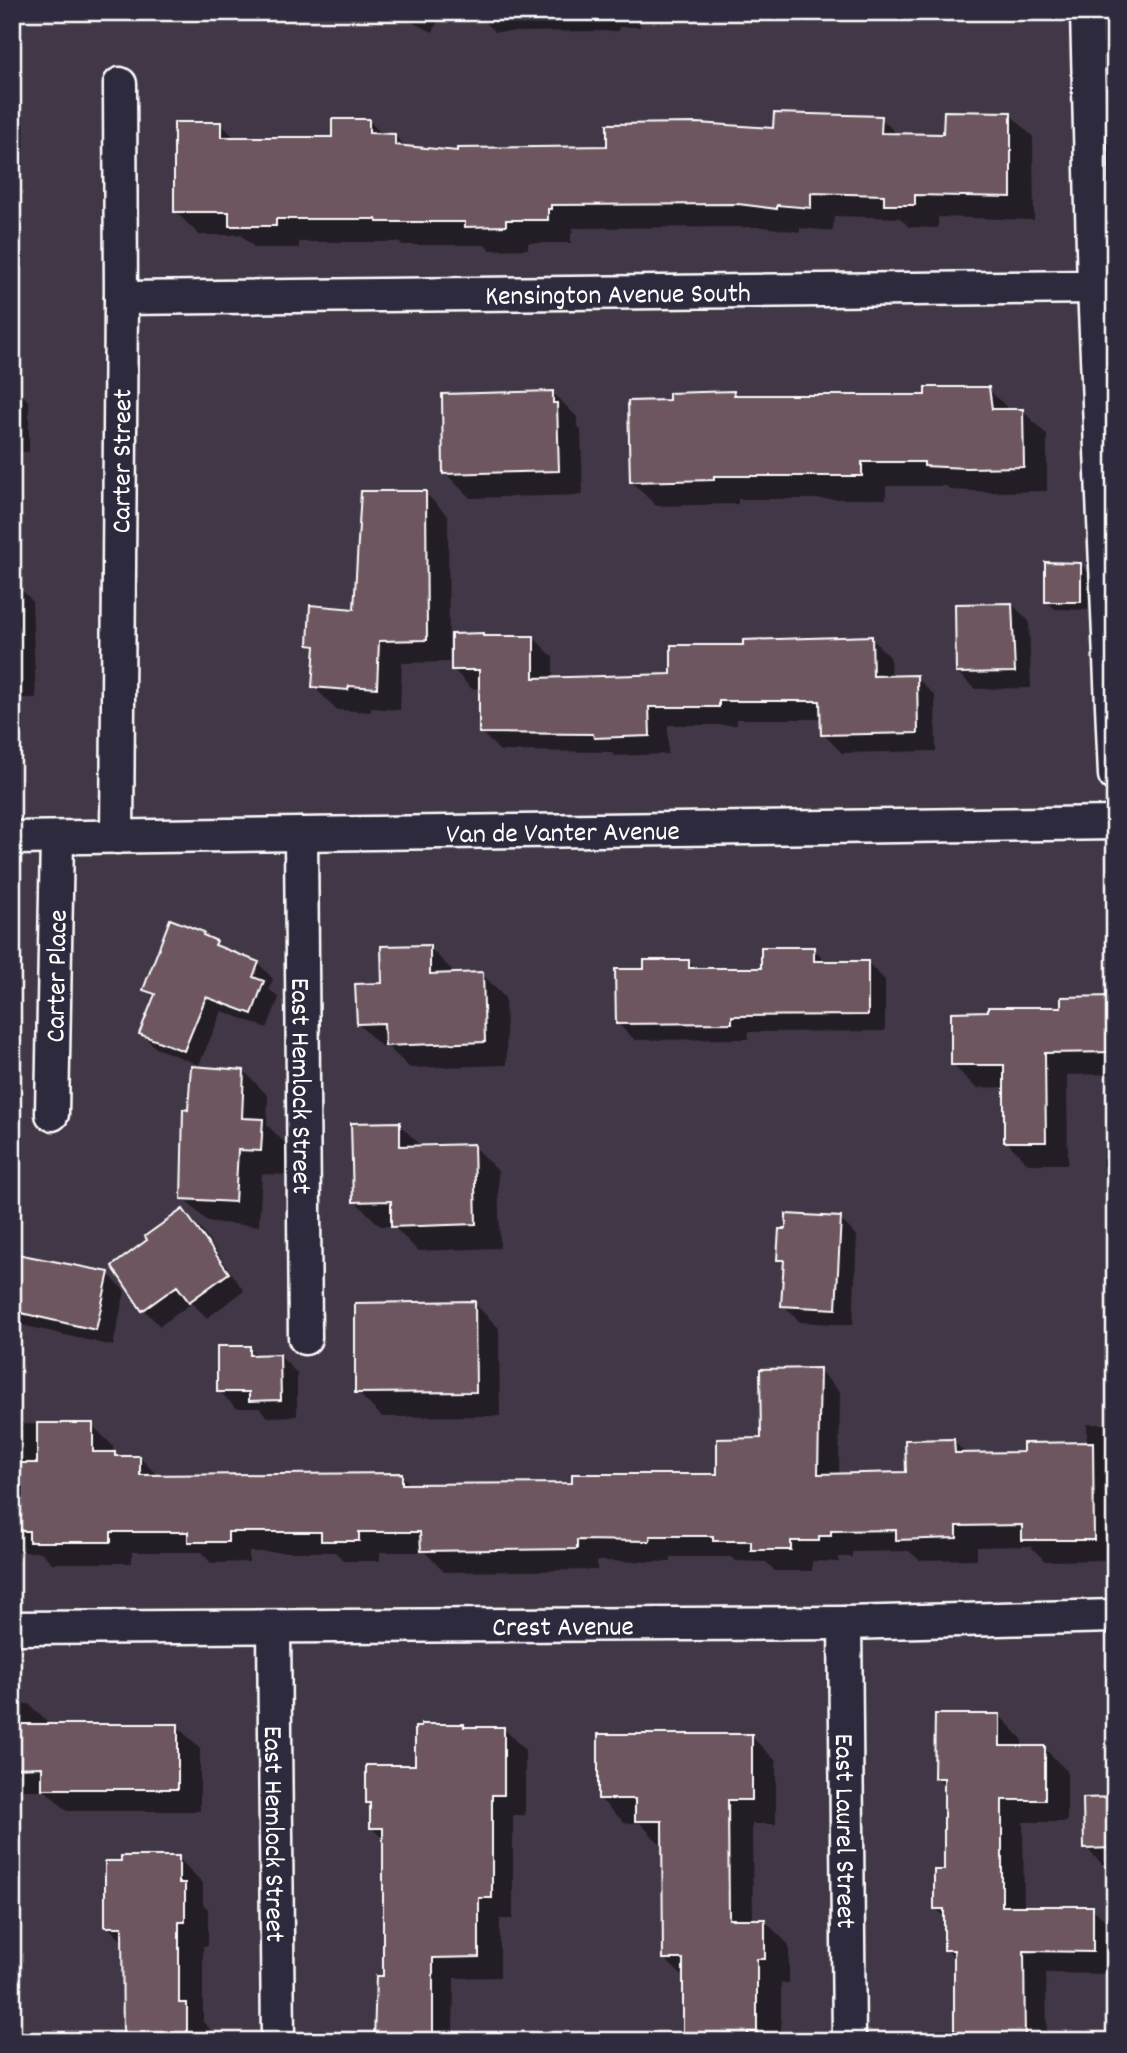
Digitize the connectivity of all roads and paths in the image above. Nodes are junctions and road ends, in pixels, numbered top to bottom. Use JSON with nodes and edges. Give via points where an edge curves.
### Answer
{"nodes":[{"id":1,"x":1087,"y":12,"type":"edge"},
{"id":2,"x":120,"y":84,"type":"dead end"},
{"id":3,"x":1104,"y":286,"type":"edge"},
{"id":4,"x":121,"y":298,"type":"junction"},
{"id":5,"x":1115,"y":775,"type":"edge"},
{"id":6,"x":1115,"y":823,"type":"edge"},
{"id":7,"x":301,"y":834,"type":"junction"},
{"id":8,"x":117,"y":837,"type":"junction"},
{"id":9,"x":12,"y":838,"type":"edge"},
{"id":10,"x":57,"y":838,"type":"junction"},
{"id":11,"x":52,"y":1114,"type":"dead end"},
{"id":12,"x":305,"y":1338,"type":"dead end"},
{"id":13,"x":1115,"y":1616,"type":"edge"},
{"id":14,"x":845,"y":1623,"type":"junction"},
{"id":15,"x":12,"y":1628,"type":"edge"},
{"id":16,"x":274,"y":1628,"type":"junction"},
{"id":17,"x":278,"y":2041,"type":"edge"},
{"id":18,"x":849,"y":2041,"type":"edge"}],
"edges":[{"from":1,"to":3,"type":"street"},
{"from":2,"to":4,"type":"street","name":"Carter Street"},
{"from":3,"to":4,"type":"street","name":"Kensington Avenue South"},
{"from":3,"to":5,"type":"street"},
{"from":4,"to":8,"type":"street","name":"Carter Street"},
{"from":6,"to":7,"type":"street","name":"Van de Vanter Avenue"},
{"from":7,"to":8,"type":"street","name":"Van de Vanter Avenue"},
{"from":7,"to":12,"type":"street","name":"East Hemlock Street"},
{"from":8,"to":10,"type":"street","name":"Van de Vanter Avenue"},
{"from":9,"to":10,"type":"street","name":"Van de Vanter Avenue"},
{"from":10,"to":11,"type":"street","name":"Carter Place"},
{"from":13,"to":14,"type":"street","name":"Crest Avenue"},
{"from":14,"to":16,"type":"street","name":"Crest Avenue"},
{"from":14,"to":18,"type":"street","name":"East Laurel Street"},
{"from":15,"to":16,"type":"street","name":"Crest Avenue"},
{"from":16,"to":17,"type":"street","name":"East Hemlock Street"}]}
